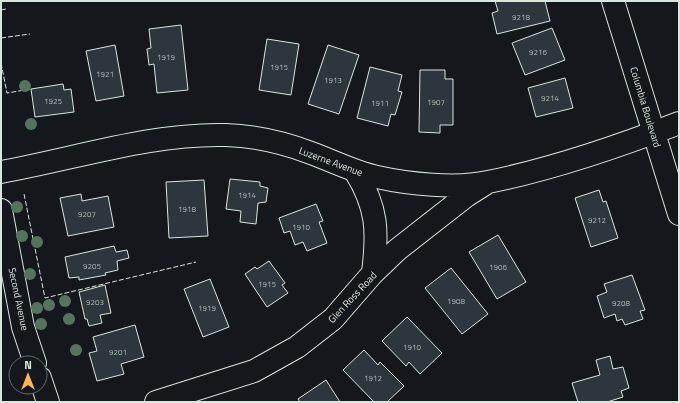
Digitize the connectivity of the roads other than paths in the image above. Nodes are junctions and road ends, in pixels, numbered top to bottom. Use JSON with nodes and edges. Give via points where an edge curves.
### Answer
{"nodes":[{"id":1,"x":613,"y":1,"type":"edge"},
{"id":2,"x":679,"y":123,"type":"edge"},
{"id":3,"x":654,"y":132,"type":"junction"},
{"id":4,"x":1,"y":172,"type":"edge"},
{"id":5,"x":355,"y":172,"type":"junction"},
{"id":6,"x":488,"y":183,"type":"junction"},
{"id":7,"x":1,"y":210,"type":"edge"},
{"id":8,"x":679,"y":214,"type":"edge"},
{"id":9,"x":373,"y":273,"type":"junction"},
{"id":10,"x":32,"y":355,"type":"edge"},
{"id":11,"x":156,"y":402,"type":"edge"}],
"edges":[{"from":1,"to":3,"type":"street","name":"Columbia Boulevard"},
{"from":2,"to":3,"type":"street","name":"Luzerne Avenue"},
{"from":3,"to":6,"type":"street","name":"Luzerne Avenue","via":[[573,160]]},
{"from":3,"to":8,"type":"street","name":"Columbia Boulevard"},
{"from":4,"to":5,"type":"street","name":"Luzerne Avenue","via":[[152,141],[225,135],[280,143],[310,152]]},
{"from":5,"to":6,"type":"street","name":"Luzerne Avenue","via":[[431,184]]},
{"from":5,"to":9,"type":"street","via":[[367,191],[373,212],[376,250]]},
{"from":6,"to":9,"type":"street","name":"Glen Ross Road","via":[[466,196],[426,227]]},
{"from":7,"to":10,"type":"street","name":"Second Avenue","via":[[23,327]]},
{"from":9,"to":11,"type":"street","name":"Glen Ross Road","via":[[333,319],[297,347],[254,371]]}]}
